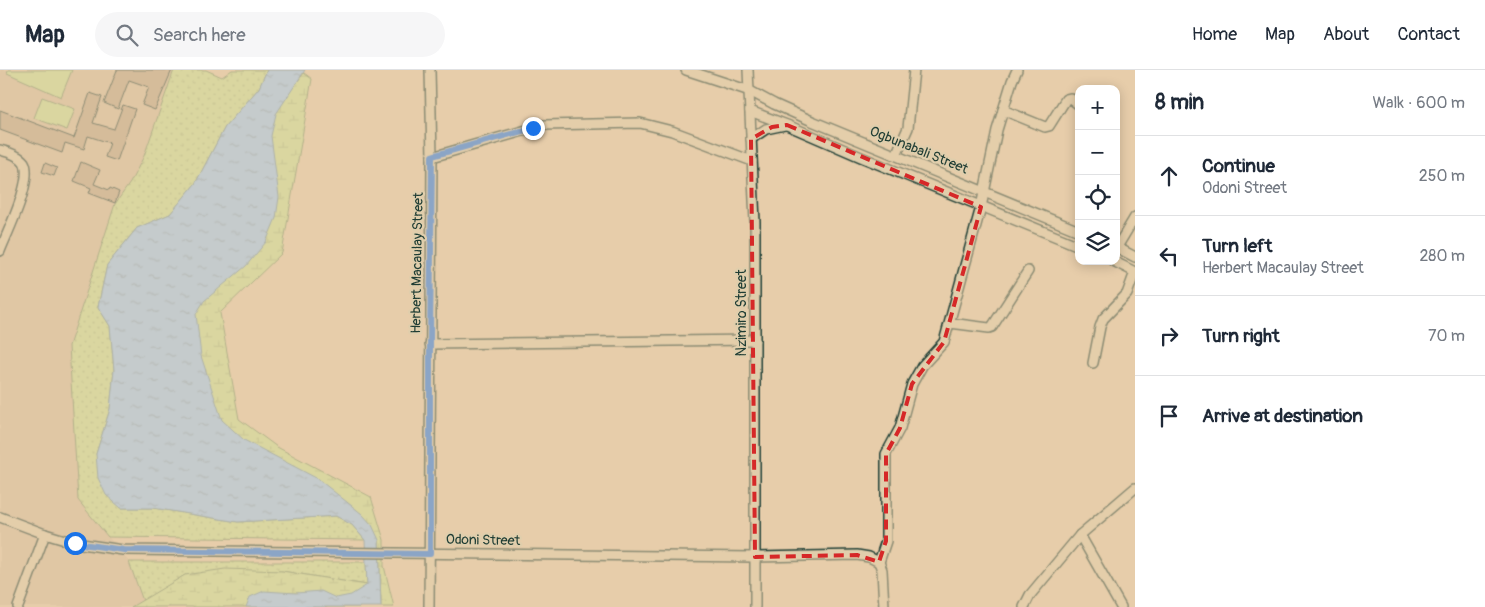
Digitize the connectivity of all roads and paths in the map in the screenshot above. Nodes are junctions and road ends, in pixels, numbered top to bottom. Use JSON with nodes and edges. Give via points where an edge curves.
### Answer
{"nodes":[{"id":1,"x":430,"y":70,"type":"edge"},
{"id":2,"x":686,"y":70,"type":"edge"},
{"id":3,"x":748,"y":70,"type":"edge"},
{"id":4,"x":914,"y":70,"type":"edge"},
{"id":5,"x":1017,"y":70,"type":"edge"},
{"id":6,"x":750,"y":90,"type":"junction"},
{"id":7,"x":1075,"y":102,"type":"edge"},
{"id":8,"x":1003,"y":110,"type":"junction"},
{"id":9,"x":750,"y":111,"type":"junction"},
{"id":10,"x":787,"y":125,"type":"junction"},
{"id":11,"x":751,"y":138,"type":"junction"},
{"id":12,"x":0,"y":150,"type":"edge"},
{"id":13,"x":432,"y":156,"type":"junction"},
{"id":14,"x":896,"y":156,"type":"junction"},
{"id":15,"x":752,"y":161,"type":"junction"},
{"id":16,"x":984,"y":192,"type":"junction"},
{"id":17,"x":981,"y":207,"type":"junction"},
{"id":18,"x":1135,"y":217,"type":"edge"},
{"id":19,"x":1075,"y":229,"type":"edge"},
{"id":20,"x":1120,"y":242,"type":"edge"},
{"id":21,"x":1075,"y":244,"type":"edge"},
{"id":22,"x":1120,"y":249,"type":"edge"},
{"id":23,"x":0,"y":251,"type":"edge"},
{"id":24,"x":1135,"y":257,"type":"edge"},
{"id":25,"x":1120,"y":264,"type":"edge"},
{"id":26,"x":1028,"y":270,"type":"dead end"},
{"id":27,"x":1135,"y":272,"type":"edge"},
{"id":28,"x":950,"y":322,"type":"junction"},
{"id":29,"x":755,"y":340,"type":"junction"},
{"id":30,"x":430,"y":344,"type":"junction"},
{"id":31,"x":1092,"y":363,"type":"dead end"},
{"id":32,"x":1135,"y":489,"type":"edge"},
{"id":33,"x":0,"y":517,"type":"edge"},
{"id":34,"x":46,"y":534,"type":"junction"},
{"id":35,"x":1080,"y":535,"type":"junction"},
{"id":36,"x":430,"y":550,"type":"junction"},
{"id":37,"x":755,"y":557,"type":"junction"},
{"id":38,"x":879,"y":562,"type":"junction"},
{"id":39,"x":18,"y":607,"type":"edge"},
{"id":40,"x":429,"y":607,"type":"edge"},
{"id":41,"x":756,"y":607,"type":"edge"},
{"id":42,"x":884,"y":607,"type":"edge"},
{"id":43,"x":1024,"y":607,"type":"edge"},
{"id":44,"x":1121,"y":607,"type":"edge"}],
"edges":[{"from":1,"to":13,"type":"street","name":"Herbert Macaulay Street"},
{"from":2,"to":6,"type":"street","name":"Ogbunabali Street"},
{"from":3,"to":6,"type":"street","name":"Nzimiro Street"},
{"from":4,"to":14,"type":"street","via":[[908,128]]},
{"from":5,"to":8,"type":"street"},
{"from":6,"to":9,"type":"street","name":"Nzimiro Street"},
{"from":6,"to":14,"type":"street","name":"Ogbunabali Street","via":[[794,113]]},
{"from":7,"to":8,"type":"street","via":[[1066,99],[1049,126],[1045,127]]},
{"from":8,"to":16,"type":"street"},
{"from":9,"to":10,"type":"street","name":"Ogbunabali Street"},
{"from":9,"to":11,"type":"street","name":"Nzimiro Street"},
{"from":10,"to":11,"type":"street","via":[[766,128]]},
{"from":10,"to":17,"type":"street","name":"Ogbunabali Street"},
{"from":11,"to":15,"type":"street","name":"Nzimiro Street"},
{"from":12,"to":23,"type":"street","via":[[14,154],[24,162],[27,175]]},
{"from":13,"to":15,"type":"street","via":[[544,125],[640,124],[672,131]]},
{"from":13,"to":30,"type":"street","name":"Herbert Macaulay Street"},
{"from":14,"to":16,"type":"street","name":"Ogbunabali Street"},
{"from":15,"to":29,"type":"street","name":"Nzimiro Street"},
{"from":16,"to":17,"type":"street"},
{"from":16,"to":19,"type":"street","name":"Ogbunabali Street"},
{"from":17,"to":21,"type":"street","name":"Ogbunabali Street"},
{"from":17,"to":28,"type":"street"},
{"from":18,"to":20,"type":"street"},
{"from":22,"to":24,"type":"street"},
{"from":25,"to":27,"type":"street"},
{"from":26,"to":28,"type":"street","via":[[992,328]]},
{"from":27,"to":31,"type":"street","via":[[1127,294],[1103,319]]},
{"from":28,"to":38,"type":"street","via":[[944,342],[922,366],[912,384],[900,428],[886,454],[886,541]]},
{"from":29,"to":30,"type":"street"},
{"from":29,"to":37,"type":"street","name":"Nzimiro Street"},
{"from":30,"to":36,"type":"street","name":"Herbert Macaulay Street"},
{"from":32,"to":35,"type":"street"},
{"from":33,"to":34,"type":"street","name":"Odoni Street"},
{"from":34,"to":36,"type":"street","name":"Odoni Street","via":[[75,543],[124,550],[388,554]]},
{"from":34,"to":39,"type":"street"},
{"from":35,"to":43,"type":"street","via":[[1030,595]]},
{"from":35,"to":44,"type":"street"},
{"from":36,"to":37,"type":"street","name":"Odoni Street"},
{"from":36,"to":40,"type":"street","name":"Herbert Macaulay Street"},
{"from":37,"to":38,"type":"street","name":"Odoni Street","via":[[869,556]]},
{"from":37,"to":41,"type":"street","name":"Nzimiro Street"},
{"from":38,"to":42,"type":"street"}]}
